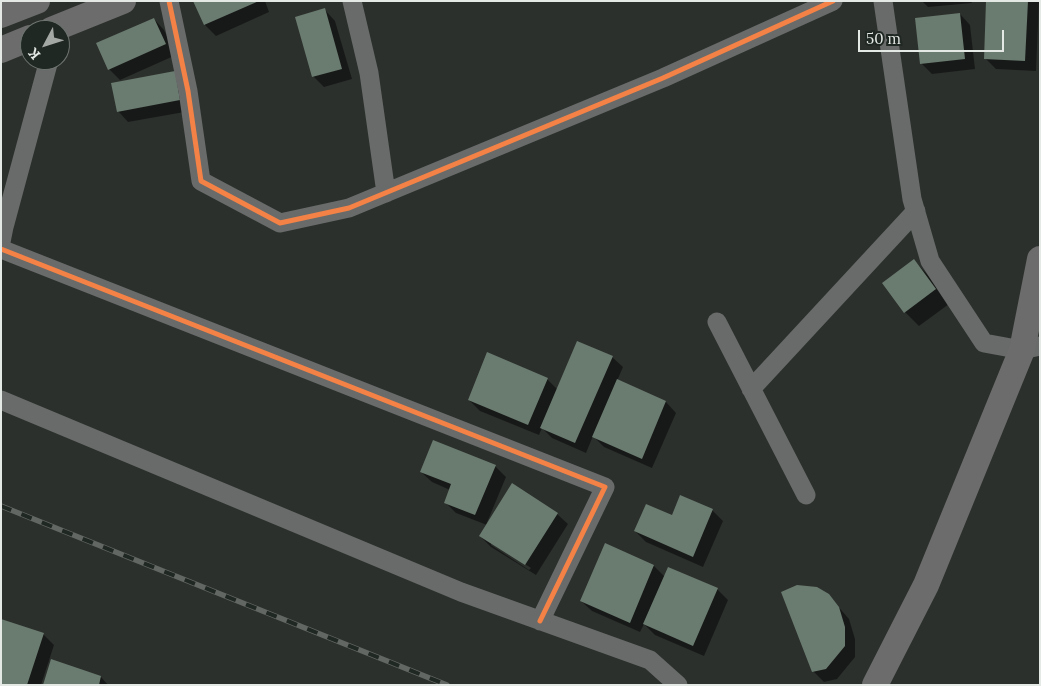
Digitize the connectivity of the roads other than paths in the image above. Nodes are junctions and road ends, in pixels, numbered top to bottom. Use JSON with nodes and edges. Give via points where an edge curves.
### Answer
{"nodes":[{"id":1,"x":37,"y":1,"type":"edge"},
{"id":2,"x":123,"y":1,"type":"edge"},
{"id":3,"x":168,"y":1,"type":"edge"},
{"id":4,"x":352,"y":1,"type":"edge"},
{"id":5,"x":833,"y":1,"type":"edge"},
{"id":6,"x":882,"y":1,"type":"edge"},
{"id":7,"x":1,"y":15,"type":"edge"},
{"id":8,"x":70,"y":23,"type":"edge"},
{"id":9,"x":20,"y":42,"type":"edge"},
{"id":10,"x":1,"y":50,"type":"edge"},
{"id":11,"x":46,"y":70,"type":"edge"},
{"id":12,"x":386,"y":193,"type":"junction"},
{"id":13,"x":916,"y":211,"type":"junction"},
{"id":14,"x":1,"y":242,"type":"edge"},
{"id":15,"x":1,"y":249,"type":"edge"},
{"id":16,"x":1040,"y":259,"type":"edge"},
{"id":17,"x":717,"y":322,"type":"dead end"},
{"id":18,"x":1031,"y":348,"type":"edge"},
{"id":19,"x":751,"y":389,"type":"junction"},
{"id":20,"x":1,"y":400,"type":"edge"},
{"id":21,"x":806,"y":495,"type":"dead end"},
{"id":22,"x":540,"y":621,"type":"junction"},
{"id":23,"x":678,"y":685,"type":"edge"},
{"id":24,"x":875,"y":685,"type":"edge"}],
"edges":[{"from":1,"to":7,"type":"main road"},
{"from":2,"to":8,"type":"main road"},
{"from":3,"to":12,"type":"street","via":[[188,91],[201,181],[280,223],[349,208]]},
{"from":4,"to":12,"type":"street","via":[[369,73]]},
{"from":5,"to":12,"type":"street","via":[[663,78]]},
{"from":6,"to":13,"type":"street"},
{"from":9,"to":10,"type":"main road"},
{"from":11,"to":14,"type":"street"},
{"from":13,"to":18,"type":"street","via":[[930,261],[984,343]]},
{"from":13,"to":19,"type":"street"},
{"from":15,"to":22,"type":"street","via":[[605,487]]},
{"from":16,"to":18,"type":"main road"},
{"from":17,"to":19,"type":"street"},
{"from":18,"to":24,"type":"main road","via":[[926,585]]},
{"from":19,"to":21,"type":"street"},
{"from":20,"to":22,"type":"street","via":[[461,592]]},
{"from":22,"to":23,"type":"street","via":[[650,660]]}]}
